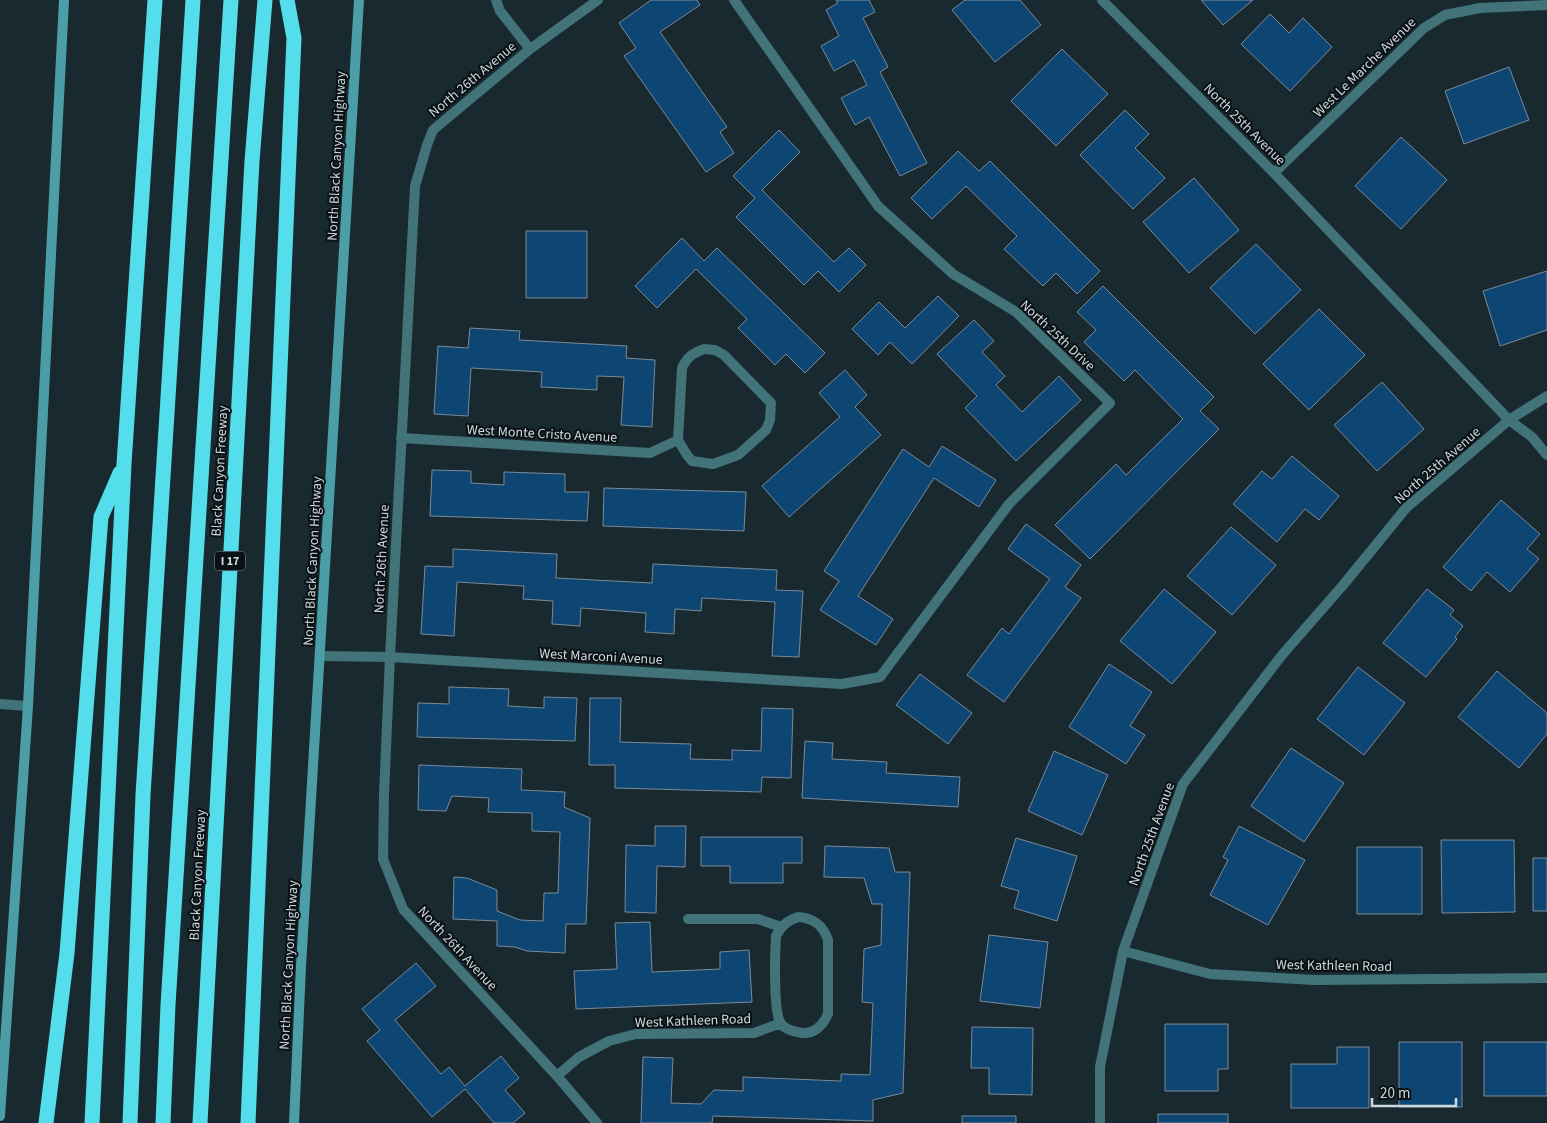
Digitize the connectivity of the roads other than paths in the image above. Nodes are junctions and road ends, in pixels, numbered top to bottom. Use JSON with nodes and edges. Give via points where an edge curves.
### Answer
{"nodes":[{"id":1,"x":64,"y":0,"type":"edge"},
{"id":2,"x":155,"y":0,"type":"edge"},
{"id":3,"x":194,"y":0,"type":"edge"},
{"id":4,"x":231,"y":0,"type":"edge"},
{"id":5,"x":265,"y":0,"type":"edge"},
{"id":6,"x":287,"y":0,"type":"edge"},
{"id":7,"x":359,"y":0,"type":"edge"},
{"id":8,"x":496,"y":0,"type":"edge"},
{"id":9,"x":598,"y":0,"type":"edge"},
{"id":10,"x":734,"y":0,"type":"edge"},
{"id":11,"x":1102,"y":0,"type":"edge"},
{"id":12,"x":1547,"y":5,"type":"edge"},
{"id":13,"x":530,"y":49,"type":"junction"},
{"id":14,"x":1274,"y":173,"type":"junction"},
{"id":15,"x":1547,"y":396,"type":"edge"},
{"id":16,"x":1510,"y":420,"type":"junction"},
{"id":17,"x":401,"y":438,"type":"junction"},
{"id":18,"x":678,"y":440,"type":"junction"},
{"id":19,"x":1547,"y":455,"type":"edge"},
{"id":20,"x":124,"y":464,"type":"junction"},
{"id":21,"x":320,"y":656,"type":"junction"},
{"id":22,"x":390,"y":657,"type":"junction"},
{"id":23,"x":880,"y":677,"type":"joint"},
{"id":24,"x":0,"y":704,"type":"edge"},
{"id":25,"x":28,"y":706,"type":"junction"},
{"id":26,"x":688,"y":919,"type":"dead end"},
{"id":27,"x":781,"y":927,"type":"junction"},
{"id":28,"x":1123,"y":951,"type":"junction"},
{"id":29,"x":1547,"y":978,"type":"edge"},
{"id":30,"x":781,"y":1023,"type":"junction"},
{"id":31,"x":557,"y":1076,"type":"junction"},
{"id":32,"x":0,"y":1116,"type":"edge"},
{"id":33,"x":46,"y":1123,"type":"edge"},
{"id":34,"x":92,"y":1123,"type":"edge"},
{"id":35,"x":130,"y":1123,"type":"edge"},
{"id":36,"x":163,"y":1123,"type":"edge"},
{"id":37,"x":200,"y":1123,"type":"edge"},
{"id":38,"x":248,"y":1123,"type":"edge"},
{"id":39,"x":294,"y":1123,"type":"edge"},
{"id":40,"x":597,"y":1123,"type":"edge"},
{"id":41,"x":1100,"y":1123,"type":"edge"}],
"edges":[{"from":1,"to":25,"type":"main road"},
{"from":2,"to":20,"type":"highway"},
{"from":3,"to":35,"type":"highway","via":[[143,795]]},
{"from":4,"to":36,"type":"highway"},
{"from":5,"to":37,"type":"highway","name":"Black Canyon Freeway","number":"I 17","via":[[252,161]]},
{"from":6,"to":38,"type":"highway","via":[[294,38]]},
{"from":7,"to":21,"type":"main road","name":"North Black Canyon Highway"},
{"from":8,"to":13,"type":"street","via":[[500,11]]},
{"from":9,"to":13,"type":"street","name":"North 26th Avenue"},
{"from":10,"to":23,"type":"street","name":"North 25th Drive","via":[[878,206],[953,274],[1016,312],[1110,403],[1009,504]]},
{"from":11,"to":14,"type":"street","name":"North 25th Avenue"},
{"from":12,"to":14,"type":"street","name":"West Le Marche Avenue","via":[[1480,8],[1445,15],[1424,28]]},
{"from":13,"to":17,"type":"street","name":"North 26th Avenue","via":[[433,130],[427,145],[415,186]]},
{"from":14,"to":16,"type":"street","name":"North 25th Avenue"},
{"from":15,"to":16,"type":"street"},
{"from":16,"to":19,"type":"street"},
{"from":16,"to":28,"type":"street","name":"North 25th Avenue","via":[[1406,508],[1282,655],[1183,784]]},
{"from":17,"to":18,"type":"street","name":"West Monte Cristo Avenue","via":[[650,453]]},
{"from":17,"to":22,"type":"street","name":"North 26th Avenue"},
{"from":18,"to":18,"type":"street","via":[[692,461],[713,464],[738,455],[766,430],[770,403],[724,355],[714,350],[695,352],[682,368]]},
{"from":20,"to":33,"type":"highway","via":[[101,517],[67,954]]},
{"from":20,"to":34,"type":"highway"},
{"from":21,"to":22,"type":"street","name":"West Marconi Avenue"},
{"from":21,"to":39,"type":"main road","name":"North Black Canyon Highway"},
{"from":22,"to":23,"type":"street","name":"West Marconi Avenue","via":[[842,684]]},
{"from":22,"to":31,"type":"street","name":"North 26th Avenue","via":[[383,859],[403,909]]},
{"from":24,"to":25,"type":"street"},
{"from":25,"to":32,"type":"main road"},
{"from":26,"to":27,"type":"street","via":[[758,919]]},
{"from":27,"to":30,"type":"street","via":[[776,936],[776,1010]]},
{"from":27,"to":30,"type":"street","via":[[798,917],[818,922],[825,930],[829,1004],[823,1024],[815,1030],[795,1032]]},
{"from":28,"to":29,"type":"street","name":"West Kathleen Road","via":[[1220,975],[1316,980]]},
{"from":28,"to":41,"type":"street","name":"North 25th Avenue","via":[[1100,1067]]},
{"from":30,"to":31,"type":"street","name":"West Kathleen Road","via":[[754,1033],[636,1034],[609,1041],[579,1057]]},
{"from":31,"to":40,"type":"street","name":"North 26th Avenue"}]}
